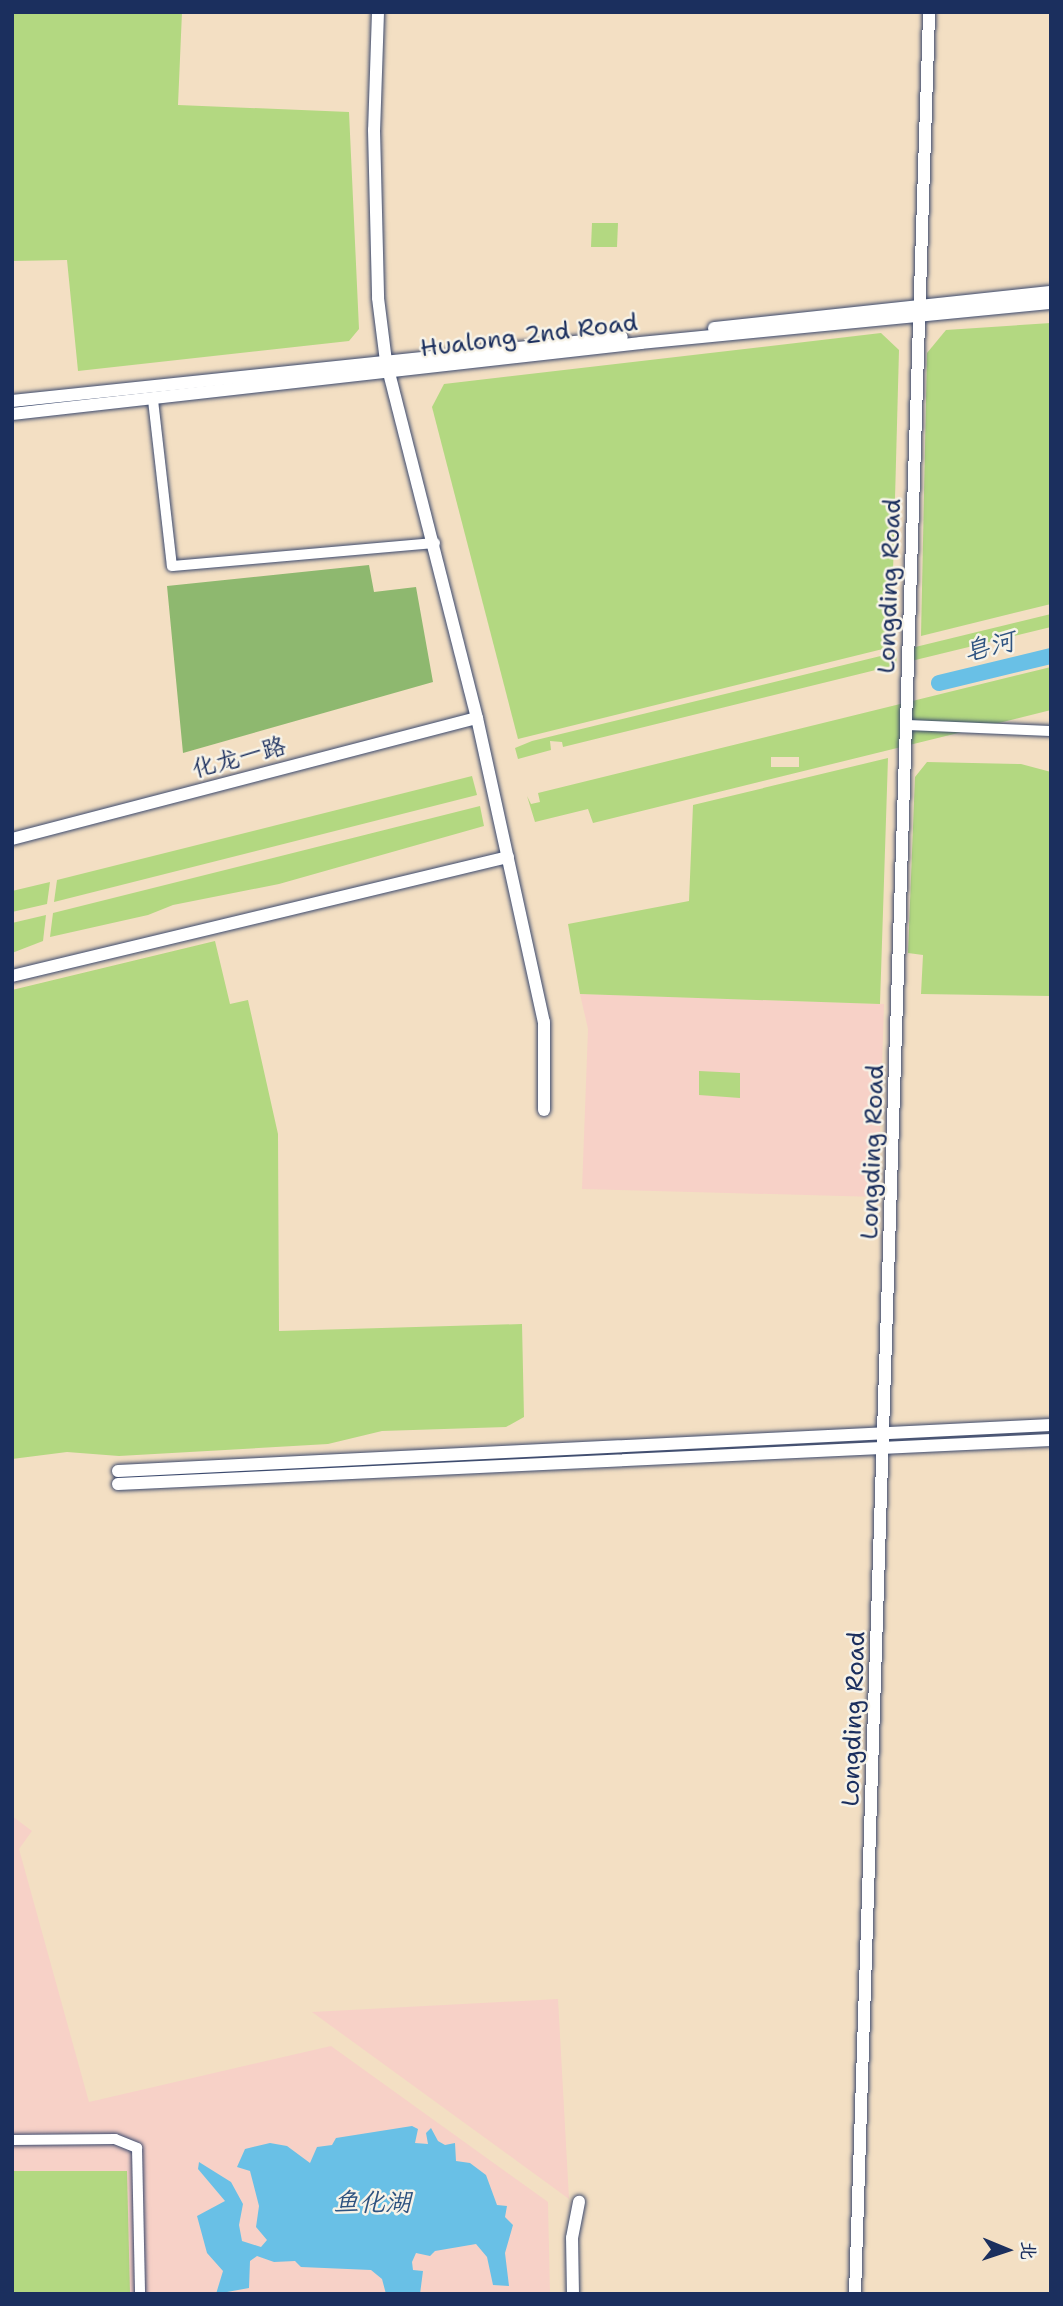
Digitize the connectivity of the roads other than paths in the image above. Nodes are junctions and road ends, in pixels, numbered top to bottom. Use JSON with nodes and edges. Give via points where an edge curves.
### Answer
{"nodes":[{"id":1,"x":378,"y":12,"type":"edge"},
{"id":2,"x":929,"y":12,"type":"edge"},
{"id":3,"x":1051,"y":292,"type":"edge"},
{"id":4,"x":1051,"y":303,"type":"edge"},
{"id":5,"x":919,"y":311,"type":"junction"},
{"id":6,"x":386,"y":361,"type":"junction"},
{"id":7,"x":390,"y":374,"type":"junction"},
{"id":8,"x":153,"y":400,"type":"junction"},
{"id":9,"x":12,"y":401,"type":"edge"},
{"id":10,"x":12,"y":414,"type":"edge"},
{"id":11,"x":435,"y":544,"type":"junction"},
{"id":12,"x":477,"y":718,"type":"junction"},
{"id":13,"x":907,"y":724,"type":"junction"},
{"id":14,"x":1051,"y":731,"type":"edge"},
{"id":15,"x":12,"y":839,"type":"edge"},
{"id":16,"x":508,"y":857,"type":"junction"},
{"id":17,"x":12,"y":976,"type":"edge"},
{"id":18,"x":544,"y":1110,"type":"dead end"},
{"id":19,"x":1051,"y":1425,"type":"edge"},
{"id":20,"x":885,"y":1440,"type":"junction"},
{"id":21,"x":1051,"y":1440,"type":"edge"},
{"id":22,"x":12,"y":2140,"type":"edge"},
{"id":23,"x":579,"y":2202,"type":"dead end"},
{"id":24,"x":139,"y":2294,"type":"edge"},
{"id":25,"x":573,"y":2294,"type":"edge"},
{"id":26,"x":855,"y":2294,"type":"edge"}],
"edges":[{"from":1,"to":6,"type":"street","via":[[374,130],[378,298]]},
{"from":2,"to":5,"type":"street","name":"Longding Road"},
{"from":3,"to":5,"type":"street","name":"Hualong 2nd Road"},
{"from":4,"to":5,"type":"street","name":"Hualong 2nd Road"},
{"from":5,"to":6,"type":"street","name":"Hualong 2nd Road"},
{"from":5,"to":7,"type":"street","name":"Hualong 2nd Road"},
{"from":5,"to":13,"type":"street","name":"Longding Road"},
{"from":6,"to":7,"type":"street"},
{"from":6,"to":9,"type":"street","name":"Hualong 2nd Road"},
{"from":7,"to":8,"type":"street","name":"Hualong 2nd Road"},
{"from":7,"to":11,"type":"street"},
{"from":8,"to":10,"type":"street","name":"Hualong 2nd Road"},
{"from":8,"to":11,"type":"street","via":[[172,566]]},
{"from":11,"to":12,"type":"street"},
{"from":12,"to":15,"type":"street","name":"化龙一路"},
{"from":12,"to":16,"type":"street"},
{"from":13,"to":14,"type":"street"},
{"from":13,"to":20,"type":"street","name":"Longding Road"},
{"from":16,"to":17,"type":"street"},
{"from":16,"to":18,"type":"street","via":[[544,1022]]},
{"from":19,"to":20,"type":"street"},
{"from":20,"to":20,"type":"street","via":[[118,1478]]},
{"from":20,"to":21,"type":"street"},
{"from":20,"to":26,"type":"street","name":"Longding Road"},
{"from":22,"to":24,"type":"street","via":[[115,2139],[137,2148]]},
{"from":23,"to":25,"type":"street","via":[[572,2238]]}]}
